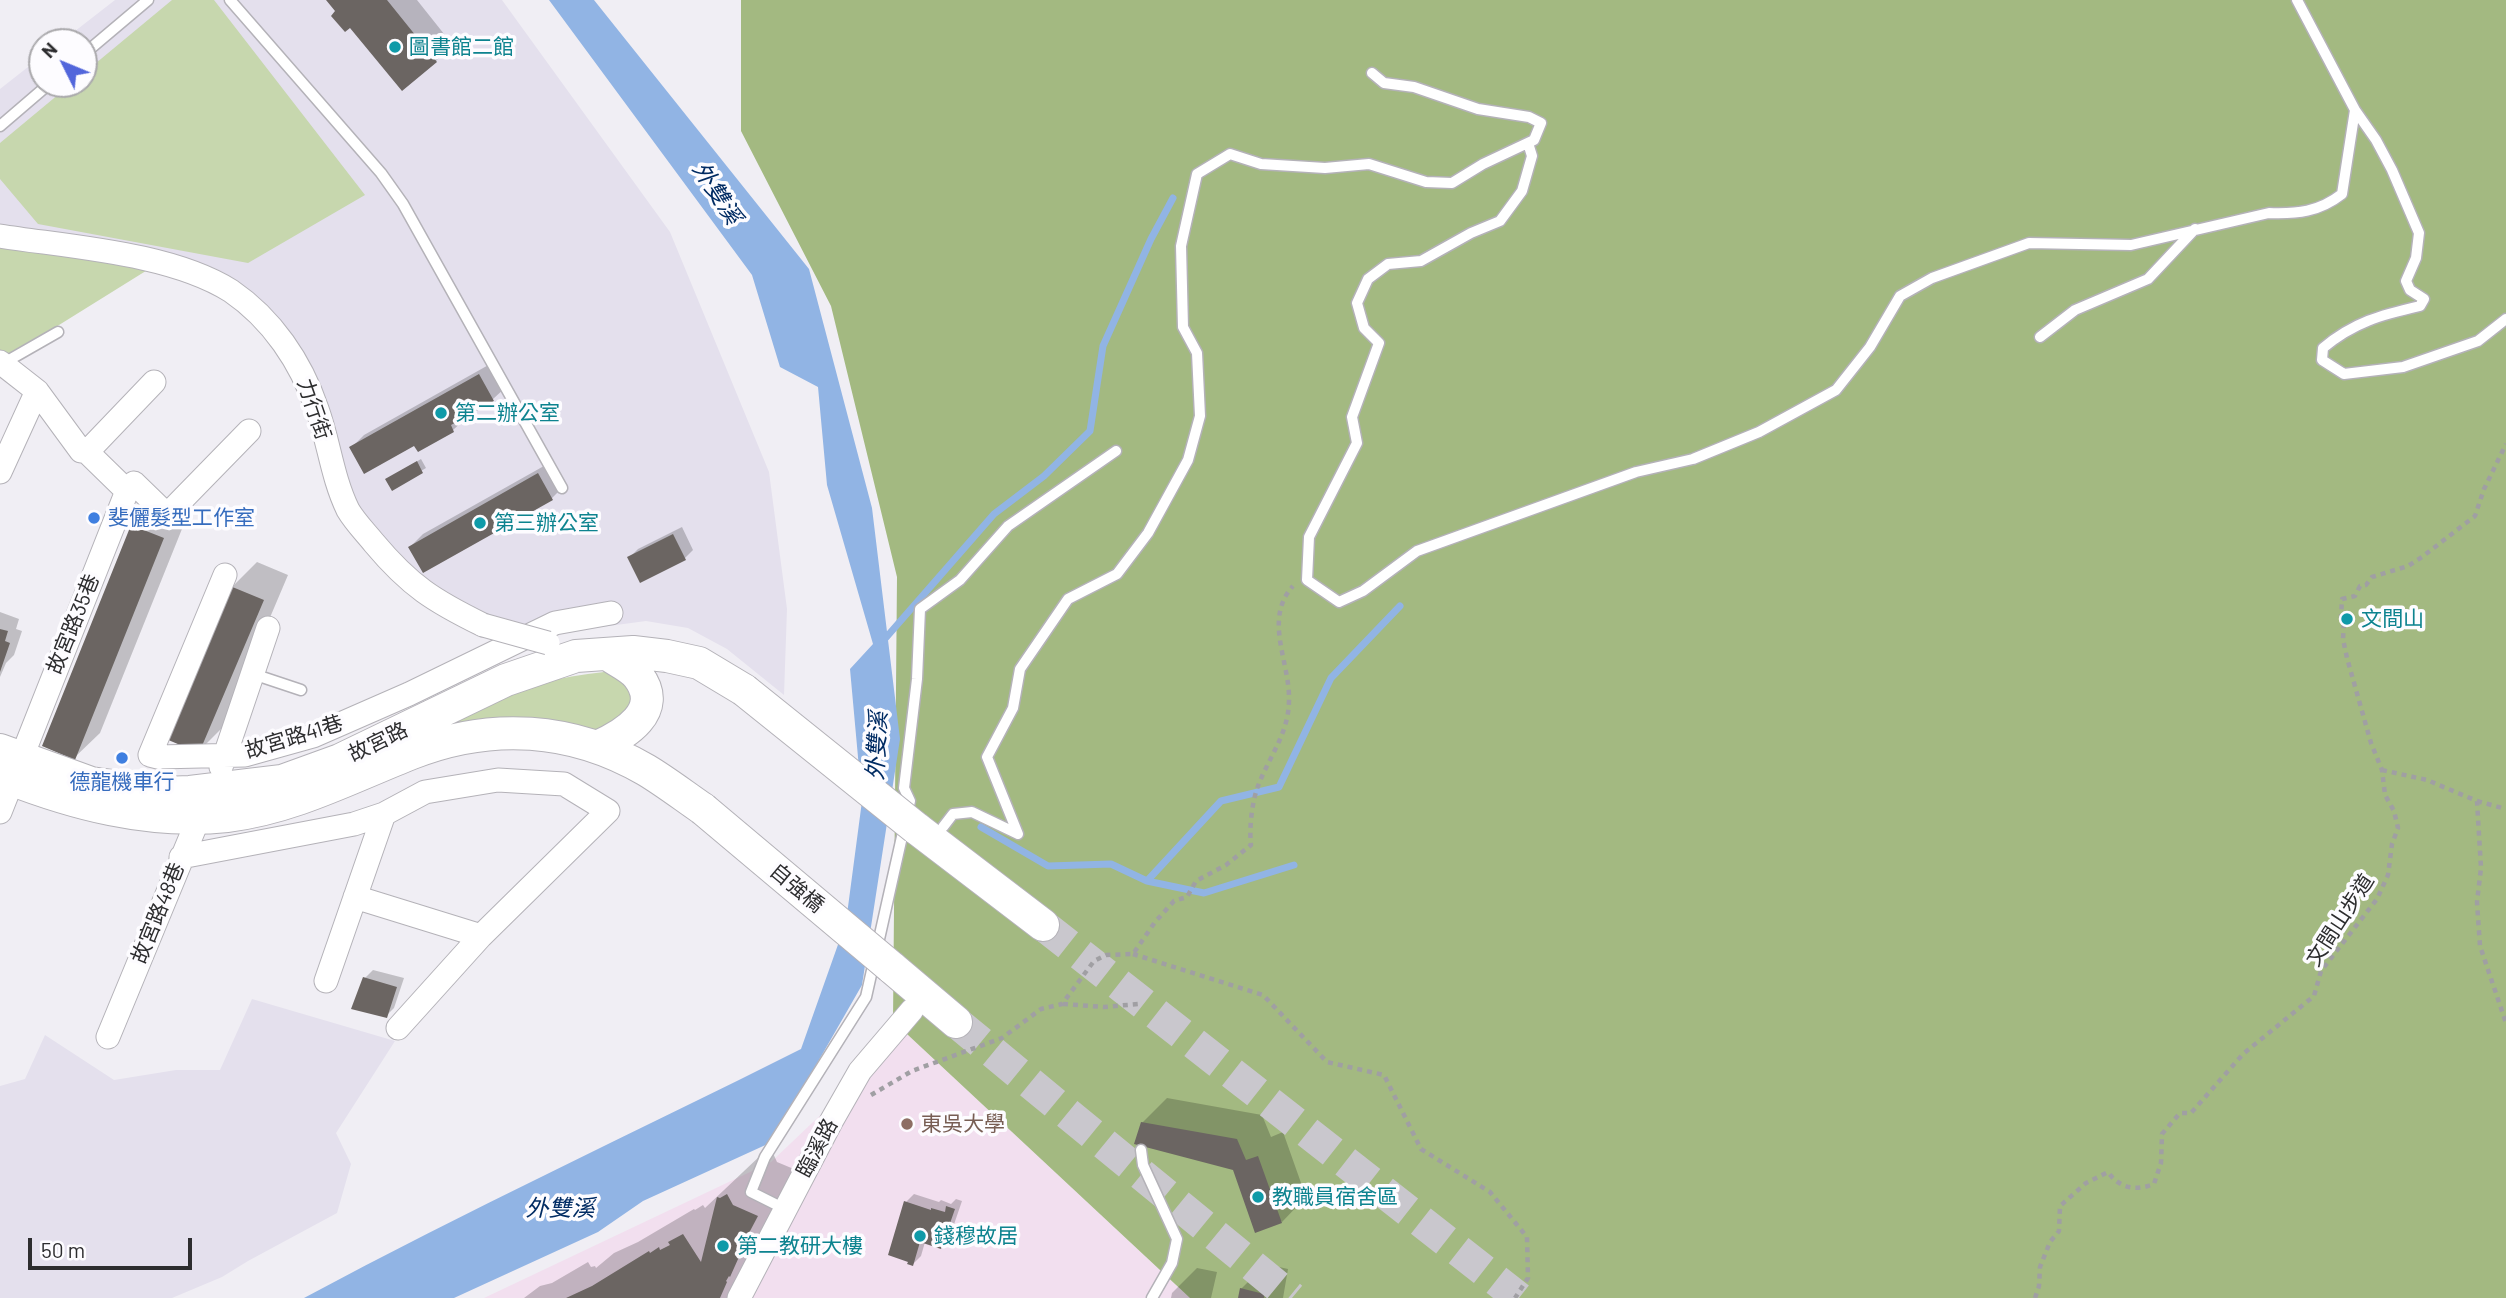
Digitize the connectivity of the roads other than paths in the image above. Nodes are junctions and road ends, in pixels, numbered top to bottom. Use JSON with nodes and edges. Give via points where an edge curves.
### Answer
{"nodes":[{"id":1,"x":148,"y":0,"type":"edge"},
{"id":2,"x":230,"y":0,"type":"edge"},
{"id":3,"x":2297,"y":0,"type":"edge"},
{"id":4,"x":98,"y":42,"type":"edge"},
{"id":5,"x":1372,"y":73,"type":"dead end"},
{"id":6,"x":33,"y":98,"type":"edge"},
{"id":7,"x":2355,"y":110,"type":"junction"},
{"id":8,"x":0,"y":126,"type":"edge"},
{"id":9,"x":1528,"y":143,"type":"junction"},
{"id":10,"x":2195,"y":229,"type":"junction"},
{"id":11,"x":0,"y":236,"type":"edge"},
{"id":12,"x":2506,"y":319,"type":"edge"},
{"id":13,"x":58,"y":332,"type":"dead end"},
{"id":14,"x":2040,"y":337,"type":"dead end"},
{"id":15,"x":1,"y":363,"type":"edge"},
{"id":16,"x":155,"y":382,"type":"dead end"},
{"id":17,"x":37,"y":391,"type":"junction"},
{"id":18,"x":249,"y":431,"type":"dead end"},
{"id":19,"x":1116,"y":451,"type":"dead end"},
{"id":20,"x":87,"y":452,"type":"junction"},
{"id":21,"x":0,"y":472,"type":"edge"},
{"id":22,"x":562,"y":488,"type":"dead end"},
{"id":23,"x":127,"y":491,"type":"junction"},
{"id":24,"x":225,"y":575,"type":"dead end"},
{"id":25,"x":611,"y":613,"type":"dead end"},
{"id":26,"x":268,"y":628,"type":"dead end"},
{"id":27,"x":592,"y":655,"type":"junction"},
{"id":28,"x":253,"y":674,"type":"junction"},
{"id":29,"x":301,"y":690,"type":"dead end"},
{"id":30,"x":597,"y":747,"type":"junction"},
{"id":31,"x":226,"y":755,"type":"junction"},
{"id":32,"x":8,"y":766,"type":"edge"},
{"id":33,"x":205,"y":803,"type":"junction"},
{"id":34,"x":703,"y":809,"type":"joint"},
{"id":35,"x":0,"y":812,"type":"edge"},
{"id":36,"x":384,"y":814,"type":"junction"},
{"id":37,"x":930,"y":827,"type":"junction"},
{"id":38,"x":181,"y":857,"type":"junction"},
{"id":39,"x":355,"y":897,"type":"junction"},
{"id":40,"x":1043,"y":925,"type":"tunnel mouth"},
{"id":41,"x":481,"y":936,"type":"junction"},
{"id":42,"x":326,"y":981,"type":"dead end"},
{"id":43,"x":912,"y":1010,"type":"dead end"},
{"id":44,"x":956,"y":1022,"type":"tunnel mouth"},
{"id":45,"x":398,"y":1028,"type":"dead end"},
{"id":46,"x":108,"y":1037,"type":"dead end"},
{"id":47,"x":1141,"y":1150,"type":"dead end"},
{"id":48,"x":785,"y":1209,"type":"junction"},
{"id":49,"x":739,"y":1298,"type":"edge"},
{"id":50,"x":1152,"y":1298,"type":"edge"}],
"edges":[{"from":1,"to":4,"type":"lane"},
{"from":2,"to":22,"type":"lane","via":[[403,204]]},
{"from":3,"to":7,"type":"lane"},
{"from":5,"to":9,"type":"lane","via":[[1384,83],[1414,87],[1478,109],[1541,123]]},
{"from":6,"to":8,"type":"lane"},
{"from":7,"to":10,"type":"lane","via":[[2342,194],[2329,204],[2313,211],[2269,213]]},
{"from":7,"to":12,"type":"lane","via":[[2392,170],[2419,233],[2416,258],[2406,281],[2410,290],[2424,299],[2420,306],[2379,315],[2341,333],[2323,348],[2322,360],[2344,374],[2403,367],[2478,341]]},
{"from":9,"to":10,"type":"lane","via":[[1532,156],[1522,191],[1500,221],[1421,261],[1388,264],[1368,278],[1357,303],[1364,328],[1380,343],[1352,417],[1357,443],[1309,537],[1307,580],[1339,602],[1363,591],[1417,551],[1636,472],[1693,459],[1759,432],[1836,390],[1870,347],[1900,296],[1932,278],[2029,243],[2131,245]]},
{"from":9,"to":37,"type":"lane","via":[[1451,183],[1426,182],[1369,164],[1325,168],[1261,164],[1230,154],[1197,174],[1181,246],[1183,327],[1197,354],[1200,416],[1188,460],[1148,533],[1117,574],[1068,599],[1020,669],[1013,708],[987,757],[1018,834],[972,812],[953,814]]},
{"from":10,"to":14,"type":"lane","via":[[2148,279],[2075,310]]},
{"from":11,"to":27,"type":"street","name":"力行街","bridge":true,"via":[[137,257],[189,271],[231,292],[276,331],[302,373],[317,410],[333,473],[349,512],[412,584],[483,625]]},
{"from":13,"to":15,"type":"lane"},
{"from":15,"to":17,"type":"street"},
{"from":16,"to":20,"type":"street"},
{"from":17,"to":20,"type":"street","via":[[81,451]]},
{"from":17,"to":21,"type":"street"},
{"from":18,"to":23,"type":"street","via":[[167,515],[134,483]]},
{"from":19,"to":48,"type":"lane","via":[[1008,526],[960,580],[920,609],[904,788],[910,801],[866,998],[765,1157],[751,1192]]},
{"from":20,"to":23,"type":"street"},
{"from":23,"to":32,"type":"street","name":"故宮路35巷"},
{"from":24,"to":31,"type":"street","name":"故宮路41巷","via":[[150,755]]},
{"from":25,"to":31,"type":"street","name":"故宮路41巷","via":[[555,624],[313,736],[245,755]]},
{"from":26,"to":28,"type":"street","name":"故宮路48巷"},
{"from":27,"to":30,"type":"main road","via":[[637,674],[646,690],[645,711],[634,725]]},
{"from":27,"to":33,"type":"main road","name":"故宮路","via":[[506,680],[340,760]]},
{"from":27,"to":37,"type":"main road","name":"故宮路","bridge":true,"via":[[633,652],[699,663],[744,690]]},
{"from":28,"to":29,"type":"lane"},
{"from":28,"to":31,"type":"street","name":"故宮路48巷"},
{"from":30,"to":33,"type":"main road","name":"故宮路","via":[[514,732],[463,736],[284,804],[227,816]]},
{"from":30,"to":34,"type":"main road","name":"故宮路","via":[[645,769]]},
{"from":31,"to":33,"type":"street","name":"故宮路48巷"},
{"from":32,"to":33,"type":"main road","name":"故宮路"},
{"from":32,"to":35,"type":"street","name":"故宮路35巷"},
{"from":33,"to":38,"type":"street","name":"故宮路48巷"},
{"from":34,"to":44,"type":"main road","name":"自強橋","bridge":true},
{"from":36,"to":38,"type":"street","via":[[354,824]]},
{"from":36,"to":39,"type":"street"},
{"from":36,"to":41,"type":"street","via":[[425,792],[498,779],[564,784],[608,811]]},
{"from":37,"to":40,"type":"main road"},
{"from":38,"to":46,"type":"street","name":"故宮路48巷"},
{"from":39,"to":41,"type":"street"},
{"from":39,"to":42,"type":"street"},
{"from":41,"to":45,"type":"street"},
{"from":43,"to":48,"type":"street","name":"臨溪路","via":[[860,1071]]},
{"from":47,"to":50,"type":"lane","via":[[1177,1238],[1172,1263]]},
{"from":48,"to":49,"type":"street","name":"臨溪路"}]}
